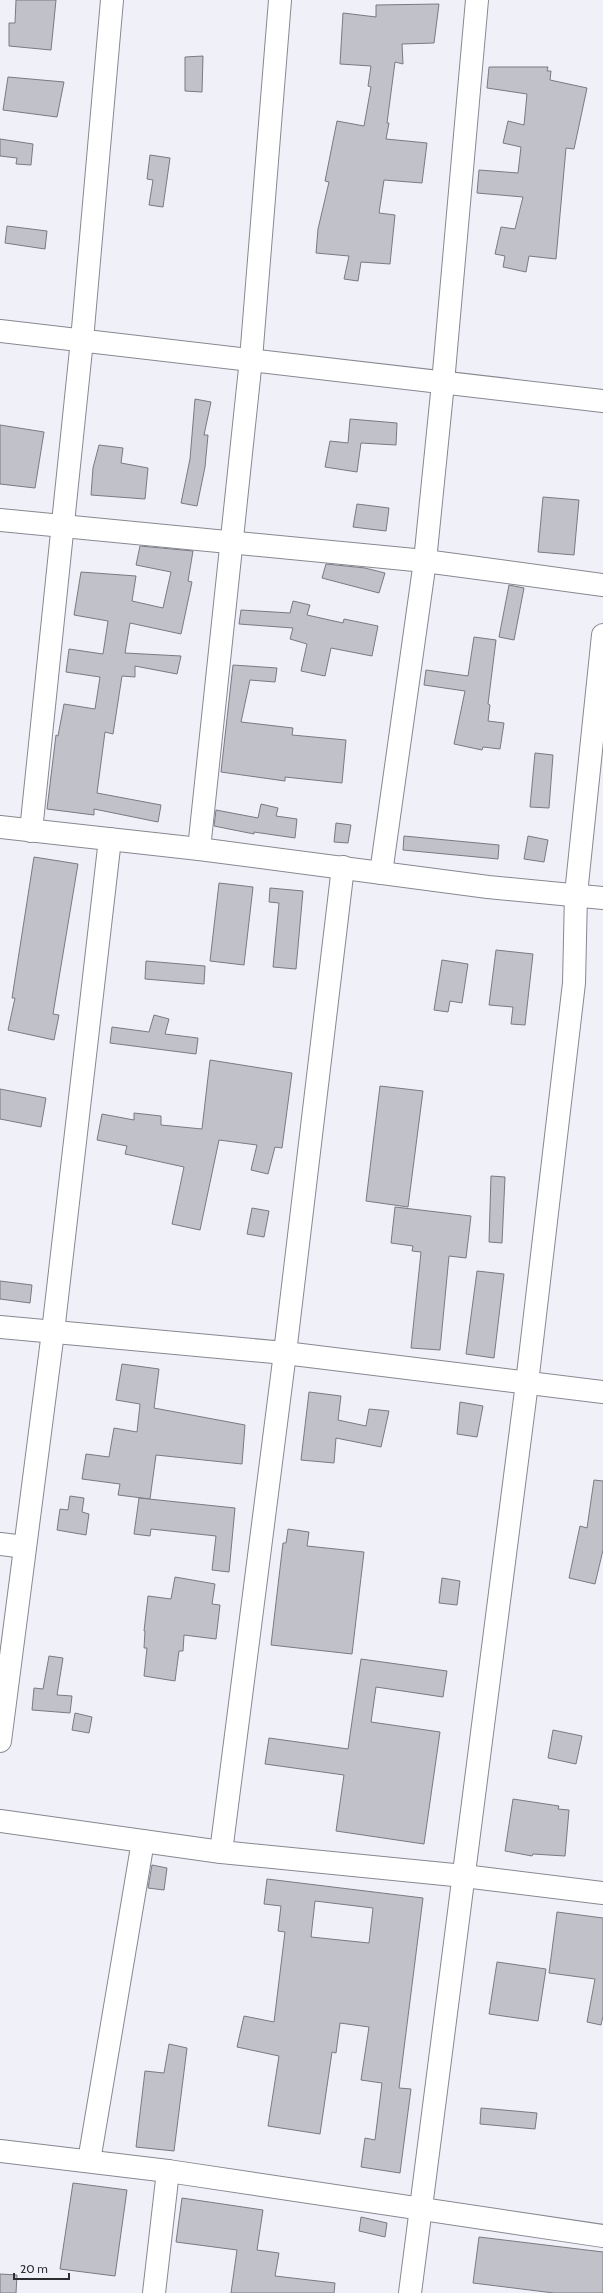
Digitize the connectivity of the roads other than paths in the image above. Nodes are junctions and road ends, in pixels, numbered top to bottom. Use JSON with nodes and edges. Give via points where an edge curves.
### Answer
{"nodes":[{"id":1,"x":112,"y":0,"type":"edge"},
{"id":2,"x":280,"y":0,"type":"edge"},
{"id":3,"x":477,"y":0,"type":"edge"},
{"id":4,"x":0,"y":331,"type":"edge"},
{"id":5,"x":82,"y":340,"type":"junction"},
{"id":6,"x":251,"y":359,"type":"junction"},
{"id":7,"x":443,"y":383,"type":"junction"},
{"id":8,"x":603,"y":400,"type":"edge"},
{"id":9,"x":0,"y":520,"type":"edge"},
{"id":10,"x":63,"y":527,"type":"junction"},
{"id":11,"x":232,"y":543,"type":"junction"},
{"id":12,"x":425,"y":561,"type":"junction"},
{"id":13,"x":603,"y":585,"type":"edge"},
{"id":14,"x":603,"y":635,"type":"edge"},
{"id":15,"x":0,"y":827,"type":"edge"},
{"id":16,"x":31,"y":831,"type":"junction"},
{"id":17,"x":110,"y":839,"type":"junction"},
{"id":18,"x":199,"y":849,"type":"junction"},
{"id":19,"x":343,"y":867,"type":"junction"},
{"id":20,"x":381,"y":874,"type":"junction"},
{"id":21,"x":576,"y":894,"type":"junction"},
{"id":22,"x":603,"y":898,"type":"edge"},
{"id":23,"x":0,"y":1327,"type":"edge"},
{"id":24,"x":53,"y":1332,"type":"junction"},
{"id":25,"x":285,"y":1353,"type":"junction"},
{"id":26,"x":527,"y":1383,"type":"junction"},
{"id":27,"x":603,"y":1392,"type":"edge"},
{"id":28,"x":0,"y":1544,"type":"edge"},
{"id":29,"x":25,"y":1547,"type":"junction"},
{"id":30,"x":0,"y":1741,"type":"edge"},
{"id":31,"x":0,"y":1821,"type":"edge"},
{"id":32,"x":143,"y":1841,"type":"junction"},
{"id":33,"x":221,"y":1852,"type":"junction"},
{"id":34,"x":464,"y":1876,"type":"junction"},
{"id":35,"x":603,"y":1893,"type":"edge"},
{"id":36,"x":0,"y":2151,"type":"edge"},
{"id":37,"x":89,"y":2161,"type":"junction"},
{"id":38,"x":168,"y":2171,"type":"junction"},
{"id":39,"x":420,"y":2209,"type":"junction"},
{"id":40,"x":603,"y":2236,"type":"edge"},
{"id":41,"x":154,"y":2293,"type":"edge"},
{"id":42,"x":410,"y":2293,"type":"edge"}],
"edges":[{"from":1,"to":5,"type":"street"},
{"from":2,"to":6,"type":"street"},
{"from":3,"to":7,"type":"street"},
{"from":4,"to":5,"type":"street"},
{"from":5,"to":6,"type":"street"},
{"from":5,"to":10,"type":"street"},
{"from":6,"to":7,"type":"street"},
{"from":6,"to":11,"type":"street"},
{"from":7,"to":8,"type":"street"},
{"from":7,"to":12,"type":"street"},
{"from":9,"to":10,"type":"street"},
{"from":10,"to":11,"type":"street"},
{"from":10,"to":16,"type":"street"},
{"from":11,"to":12,"type":"street"},
{"from":11,"to":18,"type":"street"},
{"from":12,"to":13,"type":"street"},
{"from":12,"to":20,"type":"street"},
{"from":14,"to":21,"type":"street"},
{"from":15,"to":16,"type":"street"},
{"from":16,"to":17,"type":"street"},
{"from":17,"to":18,"type":"street"},
{"from":17,"to":24,"type":"street"},
{"from":18,"to":19,"type":"street"},
{"from":19,"to":20,"type":"street"},
{"from":19,"to":25,"type":"street"},
{"from":20,"to":21,"type":"street"},
{"from":21,"to":22,"type":"street"},
{"from":21,"to":26,"type":"street","via":[[574,983]]},
{"from":23,"to":24,"type":"street"},
{"from":24,"to":25,"type":"street"},
{"from":24,"to":29,"type":"street"},
{"from":25,"to":26,"type":"street"},
{"from":25,"to":33,"type":"street"},
{"from":26,"to":27,"type":"street"},
{"from":26,"to":34,"type":"street"},
{"from":28,"to":29,"type":"street"},
{"from":29,"to":30,"type":"street"},
{"from":31,"to":32,"type":"street"},
{"from":32,"to":33,"type":"street"},
{"from":32,"to":37,"type":"street"},
{"from":33,"to":34,"type":"street"},
{"from":34,"to":35,"type":"street"},
{"from":34,"to":39,"type":"street"},
{"from":36,"to":37,"type":"street"},
{"from":37,"to":38,"type":"street"},
{"from":38,"to":39,"type":"street"},
{"from":38,"to":41,"type":"street"},
{"from":39,"to":40,"type":"street"},
{"from":39,"to":42,"type":"street"}]}
